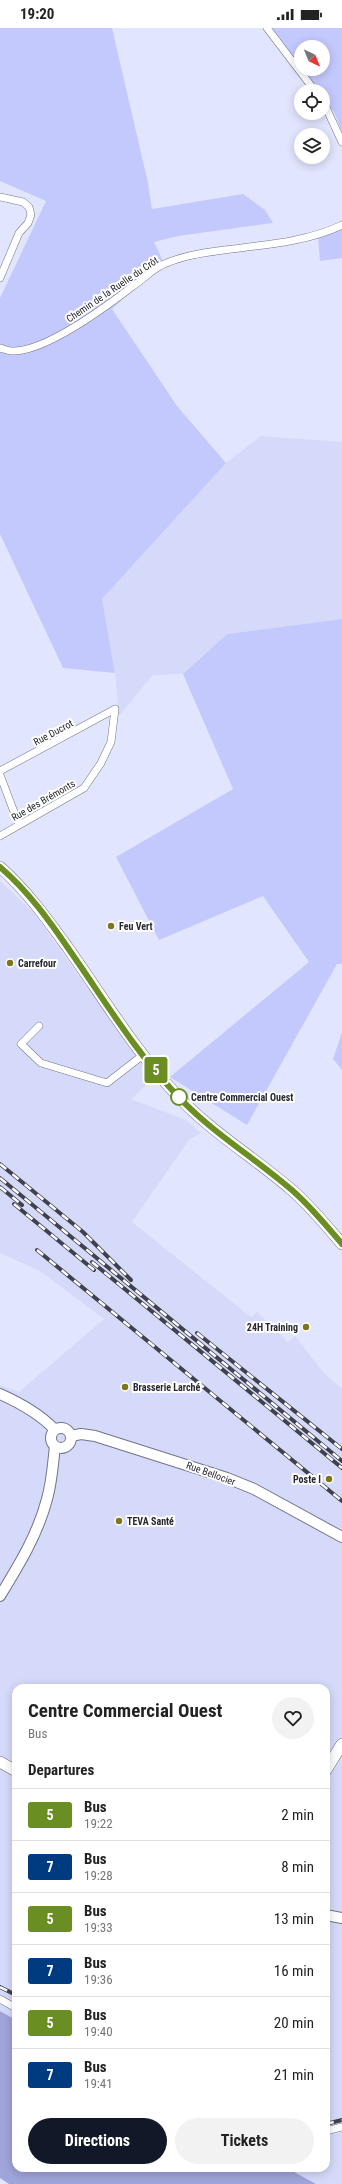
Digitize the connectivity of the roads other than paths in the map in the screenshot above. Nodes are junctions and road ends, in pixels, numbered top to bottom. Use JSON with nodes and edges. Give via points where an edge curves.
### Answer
{"nodes":[{"id":1,"x":267,"y":28,"type":"edge"},
{"id":2,"x":310,"y":84,"type":"edge"},
{"id":3,"x":330,"y":116,"type":"edge"},
{"id":4,"x":342,"y":142,"type":"edge"},
{"id":5,"x":0,"y":198,"type":"edge"},
{"id":6,"x":342,"y":225,"type":"edge"},
{"id":7,"x":0,"y":278,"type":"edge"},
{"id":8,"x":0,"y":348,"type":"edge"},
{"id":9,"x":115,"y":709,"type":"joint"},
{"id":10,"x":0,"y":771,"type":"edge"},
{"id":11,"x":0,"y":775,"type":"edge"},
{"id":12,"x":19,"y":825,"type":"junction"},
{"id":13,"x":0,"y":836,"type":"edge"},
{"id":14,"x":0,"y":867,"type":"edge"},
{"id":15,"x":39,"y":1026,"type":"dead end"},
{"id":16,"x":143,"y":1055,"type":"junction"},
{"id":17,"x":342,"y":1244,"type":"edge"},
{"id":18,"x":0,"y":1394,"type":"edge"},
{"id":19,"x":54,"y":1429,"type":"junction"},
{"id":20,"x":71,"y":1436,"type":"junction"},
{"id":21,"x":55,"y":1446,"type":"junction"},
{"id":22,"x":342,"y":1537,"type":"edge"},
{"id":23,"x":0,"y":1596,"type":"edge"},
{"id":24,"x":342,"y":1744,"type":"edge"},
{"id":25,"x":0,"y":1762,"type":"edge"},
{"id":26,"x":330,"y":1764,"type":"edge"},
{"id":27,"x":12,"y":1769,"type":"edge"},
{"id":28,"x":330,"y":1916,"type":"edge"},
{"id":29,"x":342,"y":1918,"type":"edge"},
{"id":30,"x":0,"y":1999,"type":"edge"},
{"id":31,"x":12,"y":2006,"type":"edge"},
{"id":32,"x":342,"y":2127,"type":"edge"},
{"id":33,"x":330,"y":2130,"type":"edge"}],
"edges":[{"from":1,"to":2,"type":"street"},
{"from":3,"to":4,"type":"street"},
{"from":5,"to":7,"type":"street","via":[[23,202],[29,207],[31,215],[19,233]]},
{"from":6,"to":8,"type":"street","name":"Chemin de la Ruelle du Crôt","via":[[327,232],[290,240],[194,254],[176,260],[159,267],[100,311],[66,332],[31,347],[12,351]]},
{"from":9,"to":10,"type":"street","name":"Rue Ducrot"},
{"from":9,"to":12,"type":"street","name":"Rue des Brémonts","via":[[111,742],[101,763],[84,788]]},
{"from":11,"to":12,"type":"street"},
{"from":12,"to":13,"type":"street","name":"Rue des Brémonts"},
{"from":14,"to":16,"type":"main road","via":[[39,907]]},
{"from":15,"to":16,"type":"street","via":[[21,1044],[41,1062],[107,1083]]},
{"from":16,"to":17,"type":"main road","via":[[204,1122],[292,1190],[317,1214]]},
{"from":18,"to":19,"type":"street","via":[[26,1406]]},
{"from":19,"to":20,"type":"street","via":[[65,1428]]},
{"from":19,"to":21,"type":"street","via":[[50,1439]]},
{"from":20,"to":21,"type":"street","via":[[66,1446]]},
{"from":20,"to":22,"type":"street","name":"Rue Bellocier","via":[[95,1436],[227,1478],[268,1496]]},
{"from":21,"to":23,"type":"street","via":[[48,1498],[39,1524],[26,1553]]},
{"from":24,"to":26,"type":"main road"},
{"from":25,"to":27,"type":"main road"},
{"from":28,"to":29,"type":"street"},
{"from":30,"to":31,"type":"street"},
{"from":32,"to":33,"type":"street"}]}
